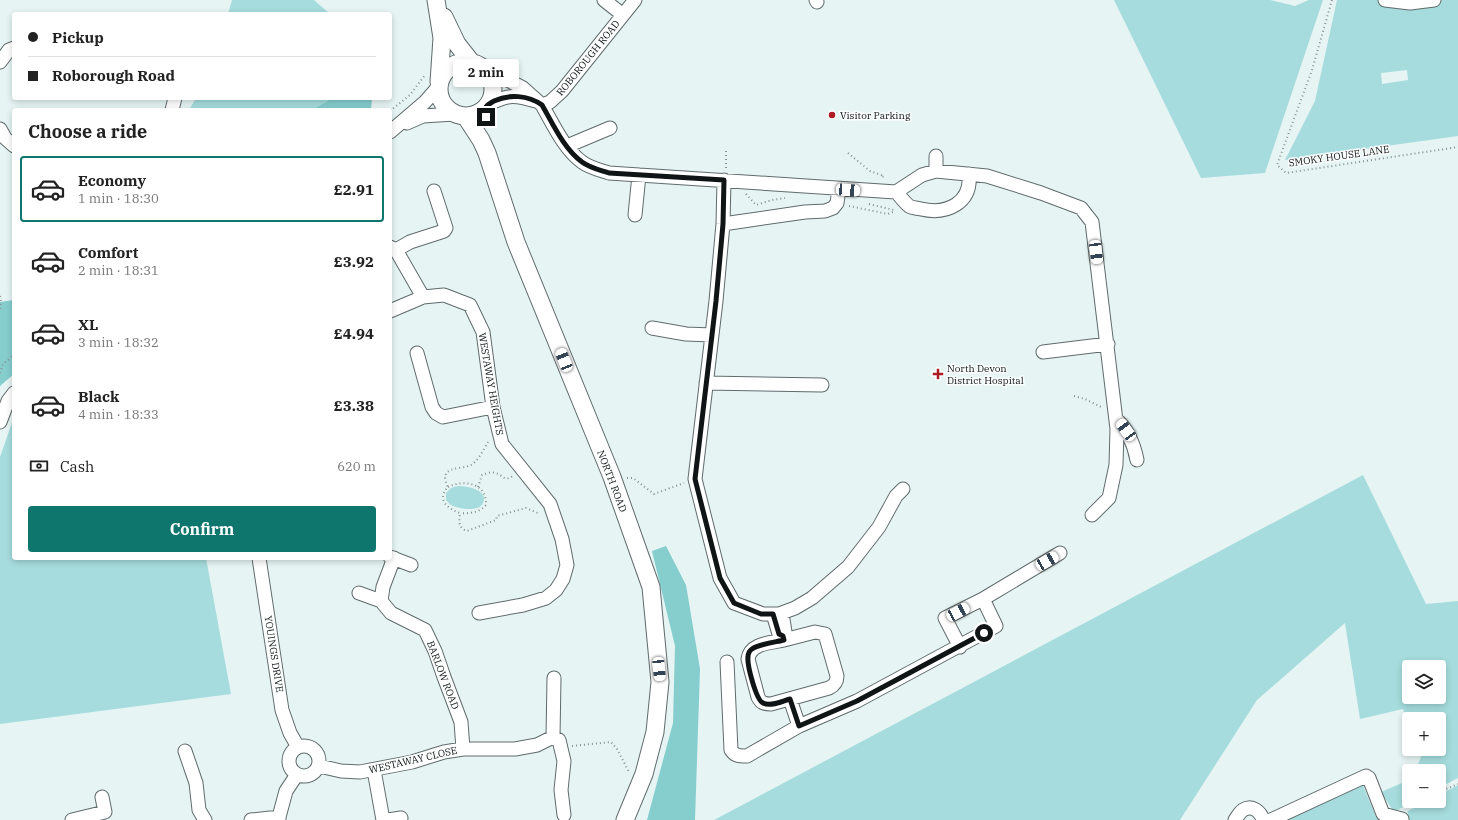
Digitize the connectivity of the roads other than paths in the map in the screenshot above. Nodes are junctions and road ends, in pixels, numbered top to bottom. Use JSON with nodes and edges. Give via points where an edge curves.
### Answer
{"nodes":[{"id":1,"x":437,"y":0,"type":"edge"},
{"id":2,"x":604,"y":0,"type":"edge"},
{"id":3,"x":635,"y":0,"type":"edge"},
{"id":4,"x":1385,"y":0,"type":"edge"},
{"id":5,"x":1434,"y":0,"type":"edge"},
{"id":6,"x":623,"y":15,"type":"junction"},
{"id":7,"x":12,"y":49,"type":"edge"},
{"id":8,"x":0,"y":62,"type":"edge"},
{"id":9,"x":472,"y":63,"type":"junction"},
{"id":10,"x":487,"y":73,"type":"junction"},
{"id":11,"x":436,"y":79,"type":"junction"},
{"id":12,"x":539,"y":103,"type":"junction"},
{"id":13,"x":488,"y":106,"type":"junction"},
{"id":14,"x":460,"y":115,"type":"junction"},
{"id":15,"x":610,"y":128,"type":"dead end"},
{"id":16,"x":0,"y":129,"type":"edge"},
{"id":17,"x":392,"y":130,"type":"edge"},
{"id":18,"x":392,"y":131,"type":"edge"},
{"id":19,"x":12,"y":144,"type":"edge"},
{"id":20,"x":567,"y":146,"type":"junction"},
{"id":21,"x":487,"y":153,"type":"junction"},
{"id":22,"x":936,"y":156,"type":"dead end"},
{"id":23,"x":936,"y":171,"type":"junction"},
{"id":24,"x":969,"y":174,"type":"junction"},
{"id":25,"x":639,"y":175,"type":"junction"},
{"id":26,"x":724,"y":180,"type":"junction"},
{"id":27,"x":839,"y":189,"type":"junction"},
{"id":28,"x":434,"y":191,"type":"dead end"},
{"id":29,"x":896,"y":192,"type":"junction"},
{"id":30,"x":635,"y":215,"type":"dead end"},
{"id":31,"x":723,"y":224,"type":"junction"},
{"id":32,"x":393,"y":249,"type":"edge"},
{"id":33,"x":423,"y":297,"type":"junction"},
{"id":34,"x":392,"y":310,"type":"edge"},
{"id":35,"x":652,"y":328,"type":"dead end"},
{"id":36,"x":712,"y":335,"type":"junction"},
{"id":37,"x":1108,"y":344,"type":"junction"},
{"id":38,"x":1043,"y":352,"type":"dead end"},
{"id":39,"x":417,"y":353,"type":"dead end"},
{"id":40,"x":706,"y":383,"type":"junction"},
{"id":41,"x":822,"y":385,"type":"dead end"},
{"id":42,"x":12,"y":396,"type":"edge"},
{"id":43,"x":493,"y":407,"type":"junction"},
{"id":44,"x":1116,"y":418,"type":"junction"},
{"id":45,"x":0,"y":422,"type":"edge"},
{"id":46,"x":1137,"y":460,"type":"dead end"},
{"id":47,"x":903,"y":489,"type":"dead end"},
{"id":48,"x":1092,"y":515,"type":"dead end"},
{"id":49,"x":1060,"y":554,"type":"dead end"},
{"id":50,"x":392,"y":557,"type":"edge"},
{"id":51,"x":259,"y":560,"type":"edge"},
{"id":52,"x":391,"y":560,"type":"edge"},
{"id":53,"x":412,"y":565,"type":"dead end"},
{"id":54,"x":359,"y":593,"type":"dead end"},
{"id":55,"x":983,"y":599,"type":"junction"},
{"id":56,"x":381,"y":601,"type":"junction"},
{"id":57,"x":479,"y":613,"type":"dead end"},
{"id":58,"x":778,"y":613,"type":"junction"},
{"id":59,"x":784,"y":638,"type":"junction"},
{"id":60,"x":960,"y":647,"type":"junction"},
{"id":61,"x":727,"y":662,"type":"dead end"},
{"id":62,"x":554,"y":678,"type":"dead end"},
{"id":63,"x":790,"y":699,"type":"junction"},
{"id":64,"x":799,"y":726,"type":"junction"},
{"id":65,"x":553,"y":737,"type":"junction"},
{"id":66,"x":298,"y":747,"type":"junction"},
{"id":67,"x":463,"y":749,"type":"junction"},
{"id":68,"x":185,"y":751,"type":"dead end"},
{"id":69,"x":319,"y":766,"type":"junction"},
{"id":70,"x":374,"y":770,"type":"junction"},
{"id":71,"x":296,"y":776,"type":"junction"},
{"id":72,"x":102,"y":797,"type":"dead end"},
{"id":73,"x":564,"y":815,"type":"dead end"},
{"id":74,"x":279,"y":818,"type":"edge"},
{"id":75,"x":401,"y":818,"type":"dead end"},
{"id":76,"x":1402,"y":819,"type":"dead end"},
{"id":77,"x":72,"y":820,"type":"edge"},
{"id":78,"x":205,"y":820,"type":"edge"},
{"id":79,"x":251,"y":820,"type":"edge"},
{"id":80,"x":383,"y":820,"type":"edge"},
{"id":81,"x":388,"y":820,"type":"edge"},
{"id":82,"x":625,"y":820,"type":"edge"},
{"id":83,"x":1234,"y":820,"type":"edge"},
{"id":84,"x":1263,"y":820,"type":"edge"},
{"id":85,"x":1271,"y":820,"type":"edge"}],
"edges":[{"from":1,"to":9,"type":"main road","via":[[457,44]]},
{"from":1,"to":11,"type":"main road","via":[[442,38]]},
{"from":2,"to":6,"type":"street"},
{"from":3,"to":6,"type":"street","name":"ROBOROUGH ROAD"},
{"from":4,"to":5,"type":"street","via":[[1410,3]]},
{"from":6,"to":12,"type":"street","name":"ROBOROUGH ROAD","via":[[562,91],[550,102]]},
{"from":7,"to":8,"type":"street"},
{"from":9,"to":10,"type":"main road"},
{"from":9,"to":11,"type":"main road","via":[[458,63]]},
{"from":10,"to":12,"type":"street","via":[[523,88]]},
{"from":10,"to":13,"type":"main road","via":[[493,88]]},
{"from":11,"to":14,"type":"main road","via":[[442,102],[449,111]]},
{"from":11,"to":17,"type":"street","via":[[425,102]]},
{"from":12,"to":13,"type":"street","via":[[515,96],[502,97]]},
{"from":12,"to":20,"type":"street"},
{"from":13,"to":14,"type":"main road","via":[[474,116]]},
{"from":13,"to":21,"type":"main road","name":"NORTH ROAD"},
{"from":14,"to":18,"type":"street","via":[[423,116]]},
{"from":14,"to":21,"type":"main road","name":"NORTH ROAD","via":[[481,140]]},
{"from":15,"to":20,"type":"street"},
{"from":16,"to":19,"type":"street"},
{"from":20,"to":25,"type":"street","via":[[582,162],[593,168],[609,173]]},
{"from":21,"to":82,"type":"main road","name":"NORTH ROAD","via":[[516,242],[612,477],[650,587],[660,682],[654,732],[644,774]]},
{"from":22,"to":23,"type":"street"},
{"from":23,"to":24,"type":"street"},
{"from":23,"to":29,"type":"street","via":[[922,175]]},
{"from":24,"to":29,"type":"street","via":[[970,184],[965,195],[957,205],[943,211],[928,211],[910,206]]},
{"from":24,"to":37,"type":"street","via":[[987,176],[1041,193],[1072,204],[1085,212],[1092,222]]},
{"from":25,"to":26,"type":"street"},
{"from":25,"to":30,"type":"street"},
{"from":26,"to":27,"type":"street"},
{"from":26,"to":31,"type":"street"},
{"from":27,"to":29,"type":"street"},
{"from":27,"to":31,"type":"street","via":[[837,203],[826,211]]},
{"from":28,"to":32,"type":"street","via":[[446,228],[444,231]]},
{"from":31,"to":36,"type":"street"},
{"from":32,"to":33,"type":"street"},
{"from":33,"to":34,"type":"street","name":"WESTAWAY HEIGHTS"},
{"from":33,"to":43,"type":"street","name":"WESTAWAY HEIGHTS","via":[[444,295],[470,305],[483,332]]},
{"from":35,"to":36,"type":"street","via":[[686,334]]},
{"from":36,"to":40,"type":"street"},
{"from":37,"to":38,"type":"street"},
{"from":37,"to":44,"type":"street"},
{"from":39,"to":43,"type":"street","via":[[432,407],[436,413],[443,417]]},
{"from":40,"to":41,"type":"street"},
{"from":40,"to":58,"type":"street","via":[[695,479],[720,578],[734,603],[761,614]]},
{"from":42,"to":45,"type":"street"},
{"from":43,"to":57,"type":"street","name":"WESTAWAY HEIGHTS","via":[[502,444],[550,504],[562,539],[567,565],[563,579],[556,590],[546,598]]},
{"from":44,"to":46,"type":"street","via":[[1131,440]]},
{"from":44,"to":48,"type":"street","via":[[1116,466],[1109,498]]},
{"from":47,"to":58,"type":"street","via":[[896,496],[876,531],[846,569],[812,598],[795,608]]},
{"from":49,"to":55,"type":"street"},
{"from":50,"to":53,"type":"street"},
{"from":51,"to":66,"type":"street","name":"YOUINGS DRIVE","via":[[282,710]]},
{"from":52,"to":56,"type":"street"},
{"from":54,"to":56,"type":"street","name":"BARLOW ROAD"},
{"from":55,"to":60,"type":"street","via":[[996,626]]},
{"from":55,"to":60,"type":"street","via":[[945,618]]},
{"from":56,"to":67,"type":"street","name":"BARLOW ROAD","via":[[391,613],[426,630],[461,722]]},
{"from":58,"to":59,"type":"street","via":[[779,634]]},
{"from":59,"to":63,"type":"street","via":[[751,649],[748,659],[760,702],[771,704]]},
{"from":59,"to":63,"type":"street","via":[[815,632],[825,634],[837,676],[837,681],[829,688]]},
{"from":60,"to":64,"type":"street","via":[[857,701]]},
{"from":61,"to":64,"type":"street","via":[[731,750],[734,754],[746,756]]},
{"from":62,"to":65,"type":"street"},
{"from":63,"to":64,"type":"street"},
{"from":65,"to":67,"type":"street","name":"WESTAWAY CLOSE","via":[[537,745],[515,749]]},
{"from":65,"to":73,"type":"street","via":[[559,740],[564,761],[560,790]]},
{"from":66,"to":69,"type":"street","via":[[310,747],[314,750],[319,759]]},
{"from":66,"to":71,"type":"street","via":[[288,760]]},
{"from":67,"to":70,"type":"street","name":"WESTAWAY CLOSE"},
{"from":68,"to":78,"type":"street","via":[[196,784],[199,810]]},
{"from":69,"to":70,"type":"street","name":"WESTAWAY CLOSE","via":[[341,771]]},
{"from":69,"to":71,"type":"street","via":[[308,776]]},
{"from":70,"to":80,"type":"street"},
{"from":71,"to":74,"type":"street","via":[[286,791]]},
{"from":72,"to":77,"type":"street","via":[[105,812]]},
{"from":74,"to":79,"type":"street"},
{"from":75,"to":81,"type":"street"},
{"from":76,"to":85,"type":"street","via":[[1383,814],[1366,776]]},
{"from":83,"to":84,"type":"street","via":[[1244,809],[1253,808]]}]}
